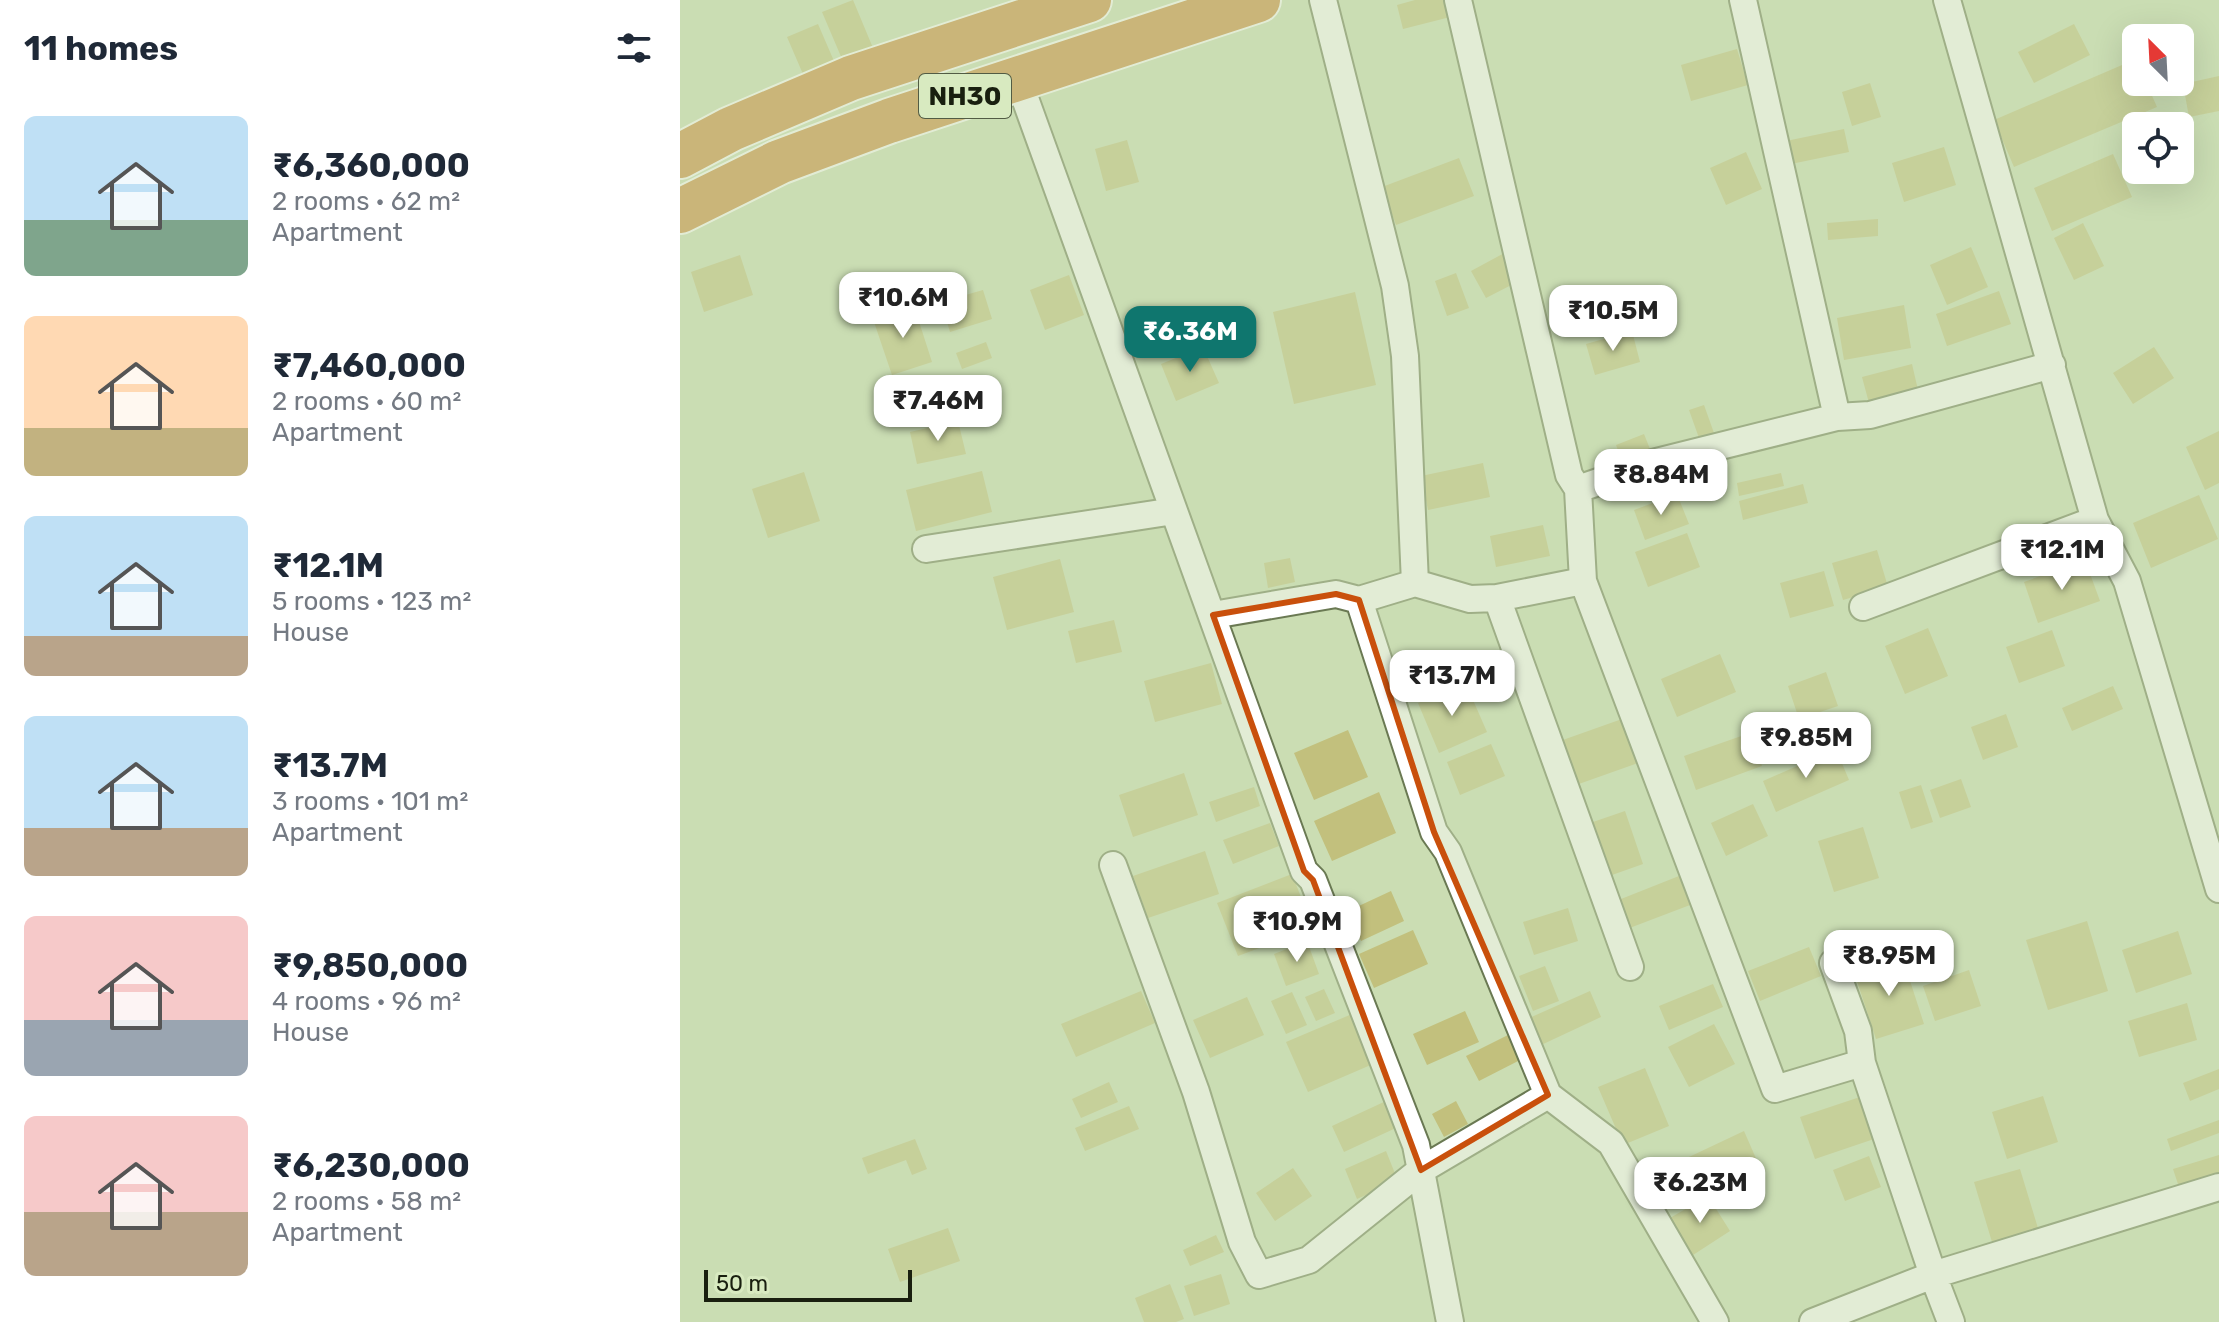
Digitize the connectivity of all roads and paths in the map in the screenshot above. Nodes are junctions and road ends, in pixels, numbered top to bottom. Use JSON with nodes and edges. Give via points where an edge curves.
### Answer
{"nodes":[{"id":1,"x":1089,"y":0,"type":"edge"},
{"id":2,"x":1258,"y":0,"type":"edge"},
{"id":3,"x":1323,"y":0,"type":"edge"},
{"id":4,"x":1458,"y":0,"type":"edge"},
{"id":5,"x":1743,"y":0,"type":"edge"},
{"id":6,"x":1947,"y":0,"type":"edge"},
{"id":7,"x":1018,"y":79,"type":"junction"},
{"id":8,"x":680,"y":156,"type":"edge"},
{"id":9,"x":680,"y":211,"type":"edge"},
{"id":10,"x":2052,"y":365,"type":"junction"},
{"id":11,"x":1837,"y":417,"type":"junction"},
{"id":12,"x":1578,"y":489,"type":"junction"},
{"id":13,"x":1174,"y":511,"type":"junction"},
{"id":14,"x":2095,"y":520,"type":"junction"},
{"id":15,"x":926,"y":549,"type":"dead end"},
{"id":16,"x":1583,"y":581,"type":"junction"},
{"id":17,"x":1415,"y":583,"type":"junction"},
{"id":18,"x":1497,"y":598,"type":"junction"},
{"id":19,"x":1359,"y":600,"type":"junction"},
{"id":20,"x":1863,"y":607,"type":"dead end"},
{"id":21,"x":1213,"y":615,"type":"junction"},
{"id":22,"x":1113,"y":865,"type":"dead end"},
{"id":23,"x":2219,"y":889,"type":"edge"},
{"id":24,"x":1833,"y":963,"type":"dead end"},
{"id":25,"x":1630,"y":967,"type":"dead end"},
{"id":26,"x":1862,"y":1063,"type":"junction"},
{"id":27,"x":1548,"y":1095,"type":"junction"},
{"id":28,"x":1421,"y":1170,"type":"junction"},
{"id":29,"x":2219,"y":1187,"type":"edge"},
{"id":30,"x":1933,"y":1275,"type":"junction"},
{"id":31,"x":1450,"y":1322,"type":"edge"},
{"id":32,"x":1715,"y":1322,"type":"edge"},
{"id":33,"x":1813,"y":1322,"type":"edge"},
{"id":34,"x":1951,"y":1322,"type":"edge"}],
"edges":[{"from":1,"to":8,"type":"highway","number":"NH30","via":[[851,78]]},
{"from":2,"to":7,"type":"highway","number":"NH30"},
{"from":3,"to":17,"type":"street","via":[[1395,286],[1405,356]]},
{"from":4,"to":12,"type":"street","via":[[1569,475]]},
{"from":5,"to":11,"type":"street"},
{"from":6,"to":10,"type":"street"},
{"from":7,"to":9,"type":"highway","number":"NH30","via":[[779,162]]},
{"from":7,"to":13,"type":"street"},
{"from":10,"to":11,"type":"street","via":[[1870,415]]},
{"from":10,"to":14,"type":"street"},
{"from":11,"to":12,"type":"street","via":[[1656,462]]},
{"from":12,"to":16,"type":"street"},
{"from":13,"to":15,"type":"street"},
{"from":13,"to":21,"type":"street"},
{"from":14,"to":20,"type":"street"},
{"from":14,"to":23,"type":"street","via":[[2127,581]]},
{"from":16,"to":18,"type":"street"},
{"from":16,"to":26,"type":"street","via":[[1775,1089]]},
{"from":17,"to":18,"type":"street","via":[[1470,599]]},
{"from":17,"to":19,"type":"street"},
{"from":18,"to":25,"type":"street"},
{"from":19,"to":21,"type":"street","via":[[1336,594]]},
{"from":19,"to":27,"type":"street","via":[[1434,832],[1448,852]]},
{"from":21,"to":28,"type":"street","via":[[1304,871],[1313,880],[1416,1145]]},
{"from":22,"to":28,"type":"street","via":[[1196,1092],[1242,1242],[1259,1275],[1309,1260]]},
{"from":24,"to":26,"type":"street","via":[[1858,1031]]},
{"from":26,"to":30,"type":"street"},
{"from":27,"to":28,"type":"street"},
{"from":27,"to":32,"type":"street","via":[[1611,1143]]},
{"from":28,"to":31,"type":"street"},
{"from":29,"to":30,"type":"street"},
{"from":30,"to":33,"type":"street"},
{"from":30,"to":34,"type":"street"}]}
